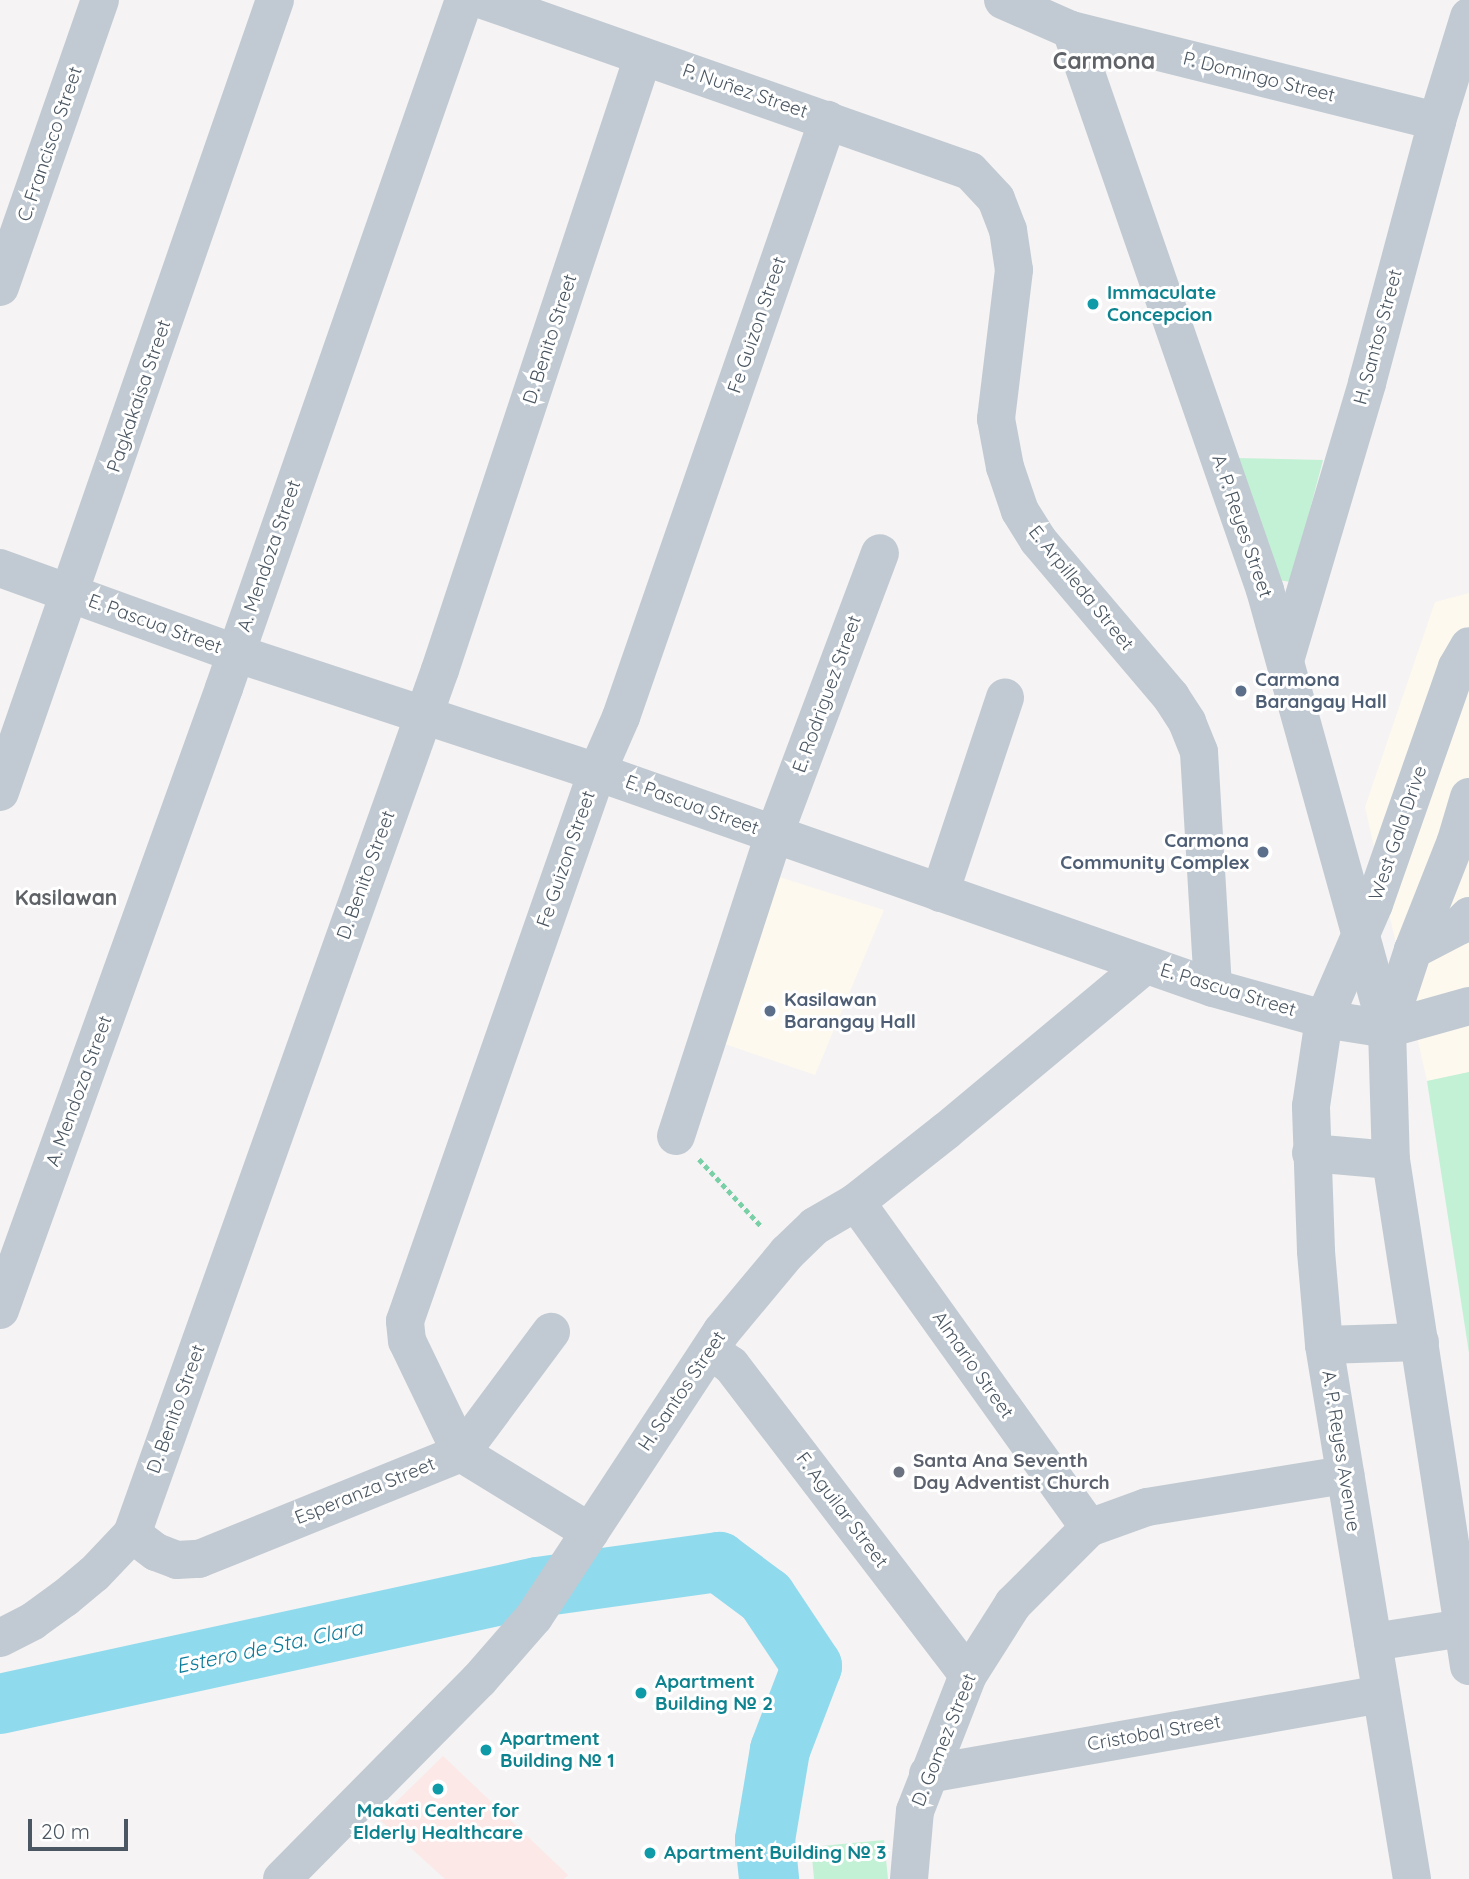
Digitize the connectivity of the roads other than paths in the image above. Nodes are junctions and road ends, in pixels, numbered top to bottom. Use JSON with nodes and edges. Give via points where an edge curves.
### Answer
{"nodes":[{"id":1,"x":100,"y":0,"type":"edge"},
{"id":2,"x":275,"y":0,"type":"edge"},
{"id":3,"x":464,"y":0,"type":"edge"},
{"id":4,"x":483,"y":0,"type":"edge"},
{"id":5,"x":1003,"y":0,"type":"edge"},
{"id":6,"x":1469,"y":17,"type":"edge"},
{"id":7,"x":1070,"y":30,"type":"junction"},
{"id":8,"x":643,"y":57,"type":"junction"},
{"id":9,"x":828,"y":120,"type":"junction"},
{"id":10,"x":1437,"y":121,"type":"junction"},
{"id":11,"x":996,"y":199,"type":"joint"},
{"id":12,"x":0,"y":287,"type":"edge"},
{"id":13,"x":880,"y":553,"type":"dead end"},
{"id":14,"x":0,"y":568,"type":"edge"},
{"id":15,"x":70,"y":594,"type":"junction"},
{"id":16,"x":1469,"y":646,"type":"edge"},
{"id":17,"x":235,"y":653,"type":"junction"},
{"id":18,"x":1286,"y":657,"type":"junction"},
{"id":19,"x":1005,"y":698,"type":"dead end"},
{"id":20,"x":423,"y":714,"type":"junction"},
{"id":21,"x":597,"y":772,"type":"junction"},
{"id":22,"x":0,"y":792,"type":"edge"},
{"id":23,"x":1469,"y":797,"type":"edge"},
{"id":24,"x":775,"y":835,"type":"junction"},
{"id":25,"x":1463,"y":848,"type":"edge"},
{"id":26,"x":940,"y":893,"type":"junction"},
{"id":27,"x":1469,"y":916,"type":"edge"},
{"id":28,"x":1360,"y":937,"type":"junction"},
{"id":29,"x":1413,"y":950,"type":"junction"},
{"id":30,"x":1145,"y":965,"type":"junction"},
{"id":31,"x":1202,"y":984,"type":"junction"},
{"id":32,"x":1469,"y":1006,"type":"edge"},
{"id":33,"x":1324,"y":1019,"type":"junction"},
{"id":34,"x":1387,"y":1029,"type":"junction"},
{"id":35,"x":676,"y":1136,"type":"road end"},
{"id":36,"x":1311,"y":1153,"type":"junction"},
{"id":37,"x":1391,"y":1160,"type":"junction"},
{"id":38,"x":856,"y":1202,"type":"junction"},
{"id":39,"x":0,"y":1310,"type":"edge"},
{"id":40,"x":551,"y":1332,"type":"dead end"},
{"id":41,"x":1420,"y":1342,"type":"junction"},
{"id":42,"x":1324,"y":1345,"type":"junction"},
{"id":43,"x":710,"y":1350,"type":"junction"},
{"id":44,"x":461,"y":1452,"type":"junction"},
{"id":45,"x":1345,"y":1475,"type":"junction"},
{"id":46,"x":1089,"y":1528,"type":"junction"},
{"id":47,"x":590,"y":1532,"type":"junction"},
{"id":48,"x":132,"y":1534,"type":"junction"},
{"id":49,"x":1463,"y":1628,"type":"junction"},
{"id":50,"x":3,"y":1638,"type":"edge"},
{"id":51,"x":1373,"y":1643,"type":"junction"},
{"id":52,"x":1469,"y":1666,"type":"edge"},
{"id":53,"x":968,"y":1675,"type":"junction"},
{"id":54,"x":1381,"y":1693,"type":"junction"},
{"id":55,"x":928,"y":1774,"type":"junction"},
{"id":56,"x":282,"y":1879,"type":"edge"},
{"id":57,"x":909,"y":1879,"type":"edge"},
{"id":58,"x":1412,"y":1879,"type":"edge"}],
"edges":[{"from":1,"to":12,"type":"street","name":"C. Francisco Street"},
{"from":2,"to":15,"type":"street","name":"Pagkakaisa Street"},
{"from":3,"to":17,"type":"street","name":"A. Mendoza Street"},
{"from":4,"to":8,"type":"street","name":"P. Nuñez Street"},
{"from":5,"to":7,"type":"street","name":"P. Domingo Street"},
{"from":6,"to":10,"type":"street","name":"H. Santos Street"},
{"from":7,"to":10,"type":"street","name":"P. Domingo Street"},
{"from":7,"to":18,"type":"street","name":"A. P. Reyes Street"},
{"from":8,"to":9,"type":"street","name":"P. Nuñez Street"},
{"from":8,"to":20,"type":"street","name":"D. Benito Street"},
{"from":9,"to":11,"type":"street","name":"P. Nuñez Street","via":[[970,171]]},
{"from":9,"to":21,"type":"street","name":"Fe Guizon Street","via":[[621,718]]},
{"from":10,"to":18,"type":"street","name":"H. Santos Street","via":[[1367,383]]},
{"from":11,"to":31,"type":"street","name":"E. Arpilleda Street","via":[[1008,230],[1014,270],[996,419],[1005,467],[1020,511],[1038,540],[1171,697],[1199,752],[1208,883]]},
{"from":13,"to":24,"type":"street","name":"E. Rodriguez Street"},
{"from":14,"to":15,"type":"street","name":"E. Pascua Street"},
{"from":15,"to":17,"type":"street","name":"E. Pascua Street"},
{"from":15,"to":22,"type":"street","name":"Pagkakaisa Street"},
{"from":16,"to":28,"type":"street","name":"West Gala Drive","via":[[1457,667]]},
{"from":17,"to":20,"type":"street","name":"E. Pascua Street"},
{"from":17,"to":39,"type":"street","name":"A. Mendoza Street"},
{"from":18,"to":28,"type":"street","name":"A. P. Reyes Street"},
{"from":19,"to":26,"type":"street"},
{"from":20,"to":21,"type":"street","name":"E. Pascua Street"},
{"from":20,"to":48,"type":"street","name":"D. Benito Street"},
{"from":21,"to":24,"type":"street","name":"E. Pascua Street"},
{"from":21,"to":44,"type":"street","name":"Fe Guizon Street","via":[[405,1321],[408,1341]]},
{"from":23,"to":25,"type":"street"},
{"from":24,"to":26,"type":"street","name":"E. Pascua Street"},
{"from":24,"to":35,"type":"street","name":"E. Rodriguez Street"},
{"from":25,"to":29,"type":"street"},
{"from":26,"to":30,"type":"street","name":"E. Pascua Street"},
{"from":27,"to":29,"type":"street"},
{"from":28,"to":33,"type":"street","name":"West Gala Drive"},
{"from":28,"to":34,"type":"street","name":"A. P. Reyes Street"},
{"from":29,"to":34,"type":"street"},
{"from":30,"to":31,"type":"street","name":"E. Pascua Street"},
{"from":30,"to":38,"type":"street","name":"H. Santos Street","via":[[1063,1037]]},
{"from":31,"to":33,"type":"street","name":"E. Pascua Street"},
{"from":32,"to":34,"type":"street"},
{"from":33,"to":34,"type":"street","name":"E. Pascua Street"},
{"from":33,"to":36,"type":"street","name":"A. P. Reyes Avenue","via":[[1311,1106]]},
{"from":34,"to":37,"type":"street"},
{"from":36,"to":37,"type":"street"},
{"from":36,"to":42,"type":"street","name":"A. P. Reyes Avenue"},
{"from":37,"to":41,"type":"street"},
{"from":38,"to":43,"type":"street","name":"H. Santos Street","via":[[815,1226],[787,1253]]},
{"from":38,"to":46,"type":"street","name":"Almario Street"},
{"from":40,"to":44,"type":"street","name":"Esperanza Street"},
{"from":41,"to":42,"type":"street"},
{"from":41,"to":49,"type":"street"},
{"from":42,"to":45,"type":"street","name":"A. P. Reyes Avenue"},
{"from":43,"to":47,"type":"street","name":"H. Santos Street"},
{"from":43,"to":53,"type":"street","name":"F. Aguilar Street","via":[[730,1365]]},
{"from":44,"to":47,"type":"street"},
{"from":44,"to":48,"type":"street","name":"Esperanza Street","via":[[199,1559],[177,1560],[156,1552]]},
{"from":45,"to":46,"type":"street","name":"D. Gomez Street","via":[[1147,1507]]},
{"from":45,"to":51,"type":"street","name":"A. P. Reyes Avenue"},
{"from":46,"to":53,"type":"street","name":"D. Gomez Street","via":[[1013,1604]]},
{"from":47,"to":56,"type":"street","name":"H. Santos Street","via":[[541,1605],[479,1680]]},
{"from":48,"to":50,"type":"street","name":"D. Benito Street","via":[[65,1598]]},
{"from":49,"to":51,"type":"street"},
{"from":49,"to":52,"type":"street"},
{"from":51,"to":54,"type":"street","name":"A. P. Reyes Avenue"},
{"from":53,"to":55,"type":"street","name":"D. Gomez Street"},
{"from":54,"to":55,"type":"street","name":"Cristobal Street"},
{"from":54,"to":58,"type":"street","name":"A. P. Reyes Avenue"},
{"from":55,"to":57,"type":"street","name":"D. Gomez Street","via":[[915,1811]]}]}
